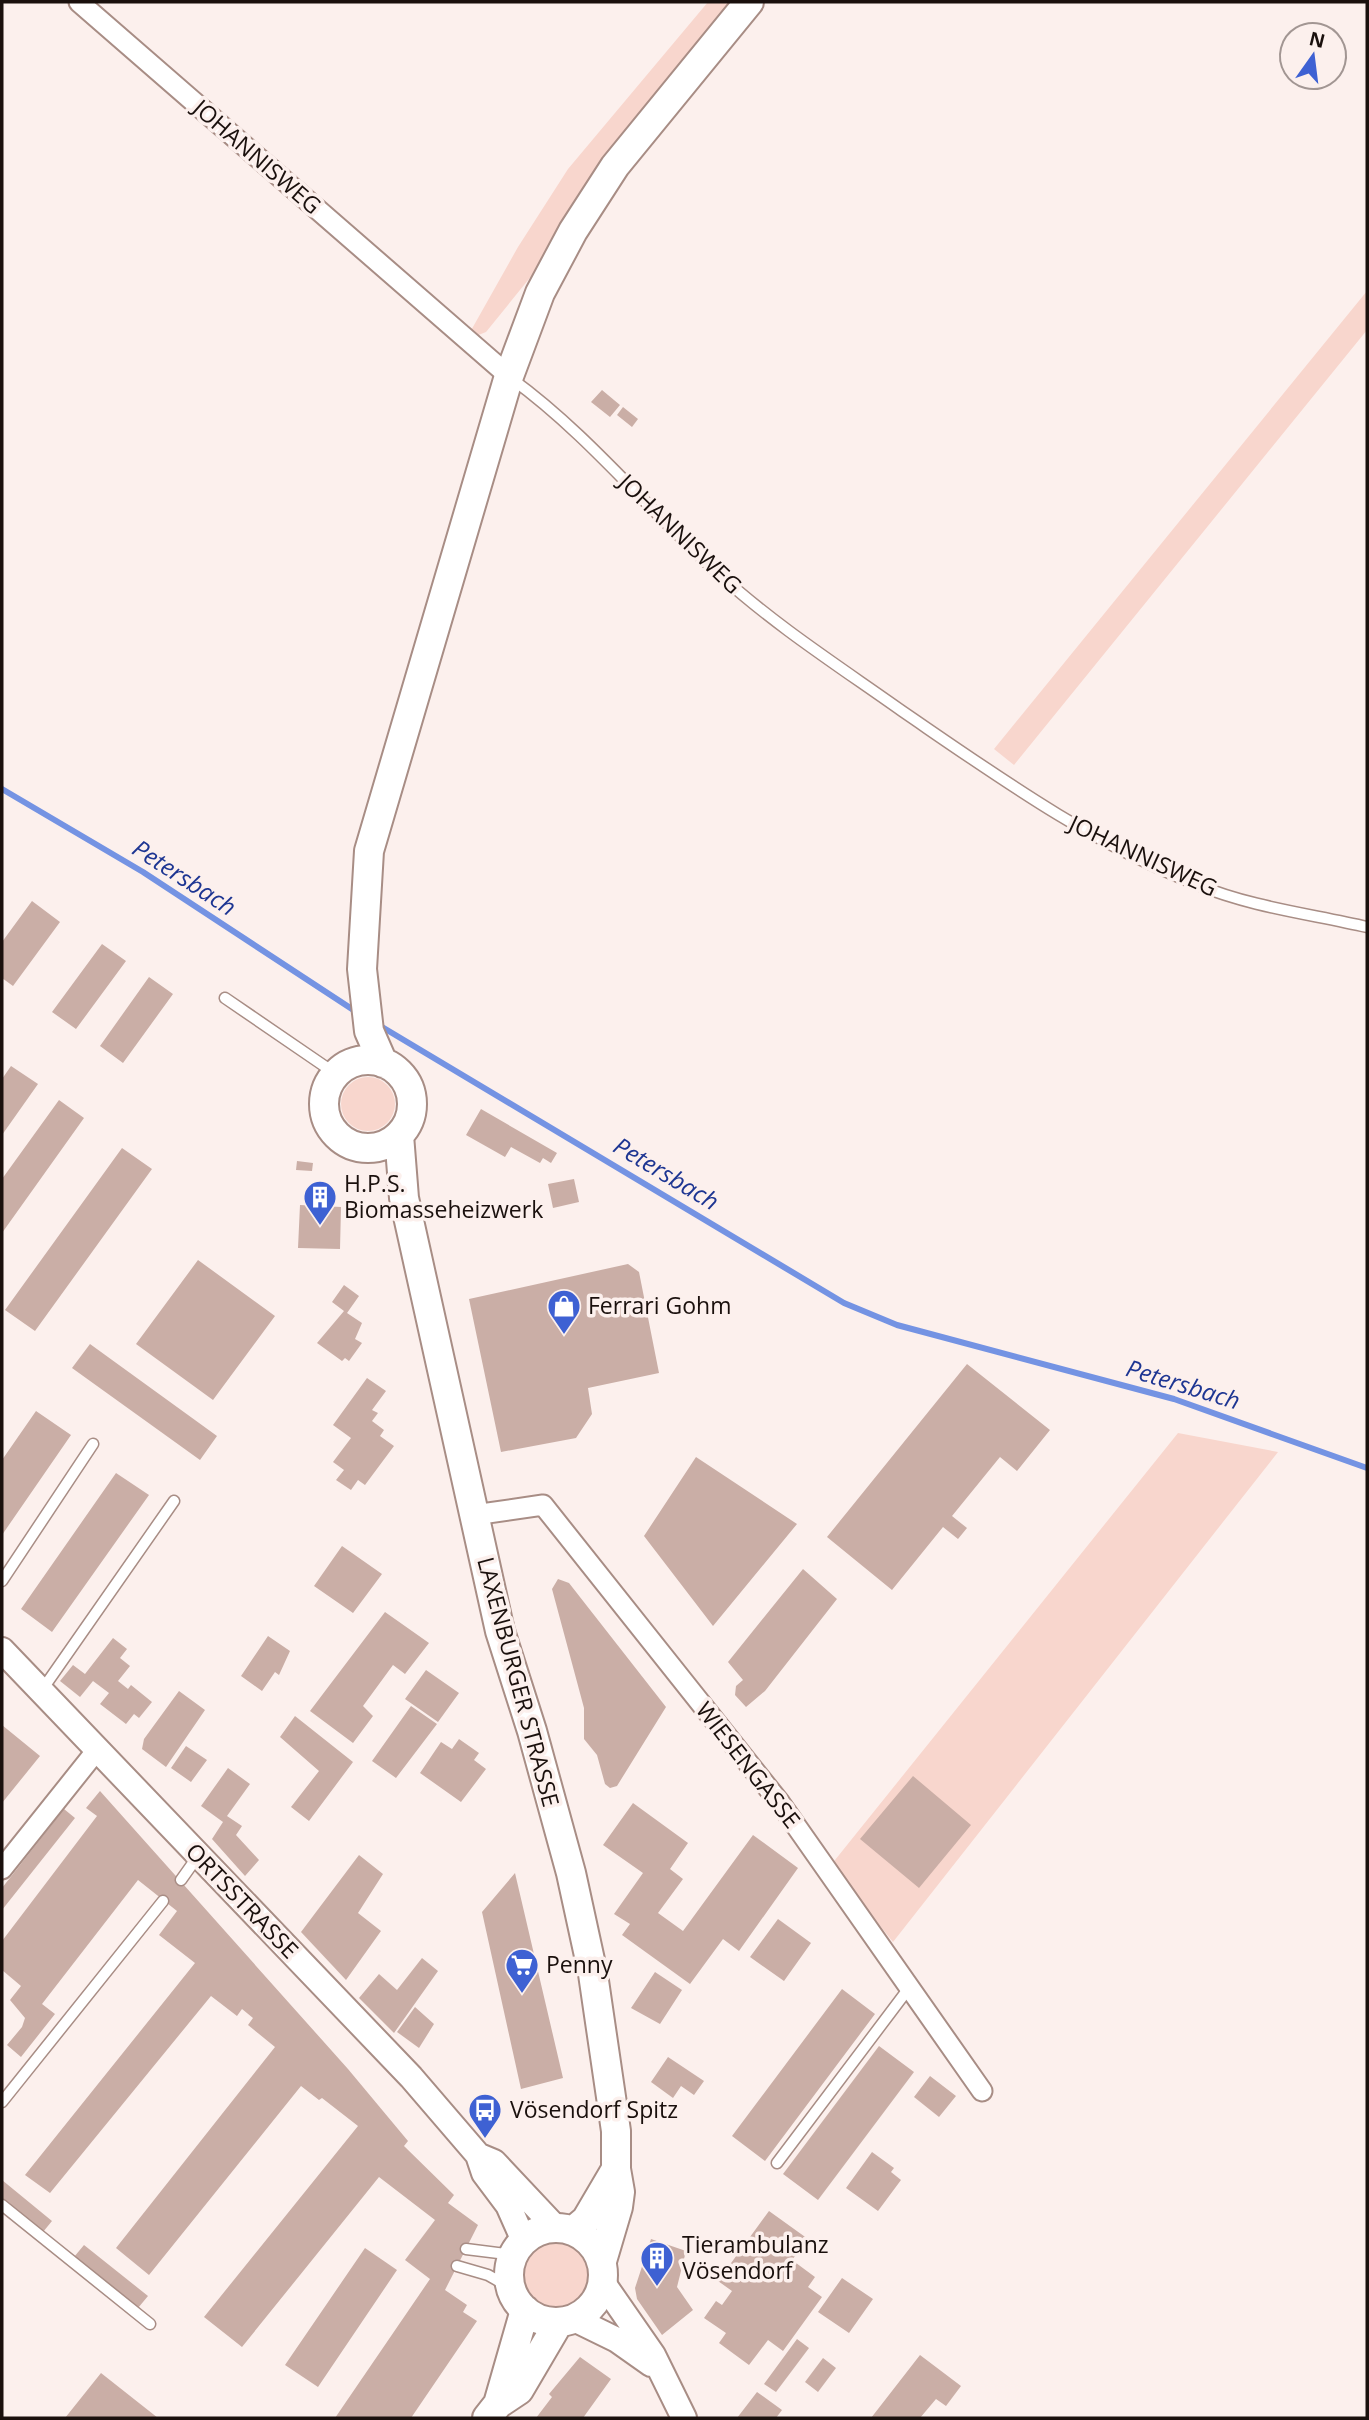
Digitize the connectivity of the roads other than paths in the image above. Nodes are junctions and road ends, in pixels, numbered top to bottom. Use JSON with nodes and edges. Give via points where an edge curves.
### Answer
{"nodes":[{"id":1,"x":79,"y":2,"type":"edge"},
{"id":2,"x":749,"y":2,"type":"edge"},
{"id":3,"x":509,"y":376,"type":"junction"},
{"id":4,"x":1367,"y":927,"type":"edge"},
{"id":5,"x":225,"y":998,"type":"dead end"},
{"id":6,"x":369,"y":1031,"type":"junction"},
{"id":7,"x":383,"y":1063,"type":"junction"},
{"id":8,"x":345,"y":1068,"type":"junction"},
{"id":9,"x":400,"y":1135,"type":"junction"},
{"id":10,"x":372,"y":1148,"type":"junction"},
{"id":11,"x":404,"y":1198,"type":"junction"},
{"id":12,"x":93,"y":1444,"type":"dead end"},
{"id":13,"x":174,"y":1501,"type":"dead end"},
{"id":14,"x":474,"y":1515,"type":"junction"},
{"id":15,"x":2,"y":1581,"type":"edge"},
{"id":16,"x":2,"y":1650,"type":"edge"},
{"id":17,"x":41,"y":1691,"type":"junction"},
{"id":18,"x":97,"y":1750,"type":"junction"},
{"id":19,"x":198,"y":1856,"type":"junction"},
{"id":20,"x":2,"y":1869,"type":"edge"},
{"id":21,"x":180,"y":1880,"type":"dead end"},
{"id":22,"x":163,"y":1901,"type":"dead end"},
{"id":23,"x":909,"y":1988,"type":"junction"},
{"id":24,"x":982,"y":2091,"type":"dead end"},
{"id":25,"x":2,"y":2102,"type":"edge"},
{"id":26,"x":478,"y":2155,"type":"junction"},
{"id":27,"x":777,"y":2163,"type":"dead end"},
{"id":28,"x":616,"y":2169,"type":"junction"},
{"id":29,"x":2,"y":2205,"type":"edge"},
{"id":30,"x":564,"y":2230,"type":"junction"},
{"id":31,"x":519,"y":2248,"type":"junction"},
{"id":32,"x":466,"y":2249,"type":"dead end"},
{"id":33,"x":457,"y":2266,"type":"dead end"},
{"id":34,"x":602,"y":2272,"type":"junction"},
{"id":35,"x":518,"y":2299,"type":"junction"},
{"id":36,"x":567,"y":2321,"type":"junction"},
{"id":37,"x":150,"y":2325,"type":"dead end"},
{"id":38,"x":659,"y":2368,"type":"junction"},
{"id":39,"x":492,"y":2411,"type":"edge"},
{"id":40,"x":684,"y":2418,"type":"edge"}],
"edges":[{"from":1,"to":3,"type":"street","name":"JOHANNISWEG"},
{"from":2,"to":3,"type":"main road","via":[[622,156],[573,231],[540,293]]},
{"from":3,"to":4,"type":"lane","name":"JOHANNISWEG","via":[[555,412],[764,614],[1025,796],[1071,825],[1199,886]]},
{"from":3,"to":6,"type":"main road","via":[[369,851],[363,925]]},
{"from":5,"to":8,"type":"lane"},
{"from":6,"to":7,"type":"main road","name":"LAXENBURGER STRASSE"},
{"from":6,"to":8,"type":"main road"},
{"from":7,"to":8,"type":"main road"},
{"from":7,"to":9,"type":"main road","name":"LAXENBURGER STRASSE","via":[[398,1072],[411,1094],[411,1112]]},
{"from":8,"to":10,"type":"main road","via":[[326,1092],[327,1121],[342,1140]]},
{"from":9,"to":10,"type":"main road"},
{"from":9,"to":11,"type":"main road","name":"LAXENBURGER STRASSE"},
{"from":10,"to":11,"type":"main road","name":"LAXENBURGER STRASSE"},
{"from":11,"to":14,"type":"main road","name":"LAXENBURGER STRASSE"},
{"from":12,"to":15,"type":"lane"},
{"from":13,"to":17,"type":"lane"},
{"from":14,"to":23,"type":"street","name":"WIESENGASSE","via":[[544,1505],[780,1803]]},
{"from":14,"to":28,"type":"main road","name":"LAXENBURGER STRASSE","via":[[500,1631],[557,1821],[593,1974],[617,2131]]},
{"from":16,"to":17,"type":"street","name":"ORTSSTRASSE"},
{"from":17,"to":18,"type":"street","name":"ORTSSTRASSE"},
{"from":18,"to":19,"type":"street","name":"ORTSSTRASSE"},
{"from":18,"to":20,"type":"street"},
{"from":19,"to":21,"type":"lane"},
{"from":19,"to":26,"type":"street","name":"ORTSSTRASSE","via":[[411,2077]]},
{"from":22,"to":25,"type":"lane"},
{"from":23,"to":24,"type":"street","name":"WIESENGASSE"},
{"from":23,"to":27,"type":"lane"},
{"from":26,"to":30,"type":"street","name":"ORTSSTRASSE","via":[[495,2162]]},
{"from":26,"to":31,"type":"street","name":"ORTSSTRASSE","via":[[484,2173],[508,2205]]},
{"from":28,"to":30,"type":"main road","name":"LAXENBURGER STRASSE","via":[[586,2220]]},
{"from":28,"to":34,"type":"main road","name":"LAXENBURGER STRASSE","via":[[618,2207]]},
{"from":29,"to":37,"type":"lane"},
{"from":30,"to":31,"type":"main road","via":[[539,2232]]},
{"from":30,"to":34,"type":"main road","via":[[594,2246]]},
{"from":31,"to":32,"type":"lane"},
{"from":31,"to":35,"type":"main road","via":[[509,2271]]},
{"from":33,"to":35,"type":"lane","via":[[488,2276]]},
{"from":34,"to":36,"type":"main road","via":[[593,2305]]},
{"from":34,"to":38,"type":"street"},
{"from":35,"to":36,"type":"main road","via":[[541,2320]]},
{"from":35,"to":39,"type":"main road"},
{"from":36,"to":38,"type":"street","via":[[617,2340]]},
{"from":36,"to":39,"type":"main road","via":[[519,2390]]},
{"from":38,"to":40,"type":"street"}]}
